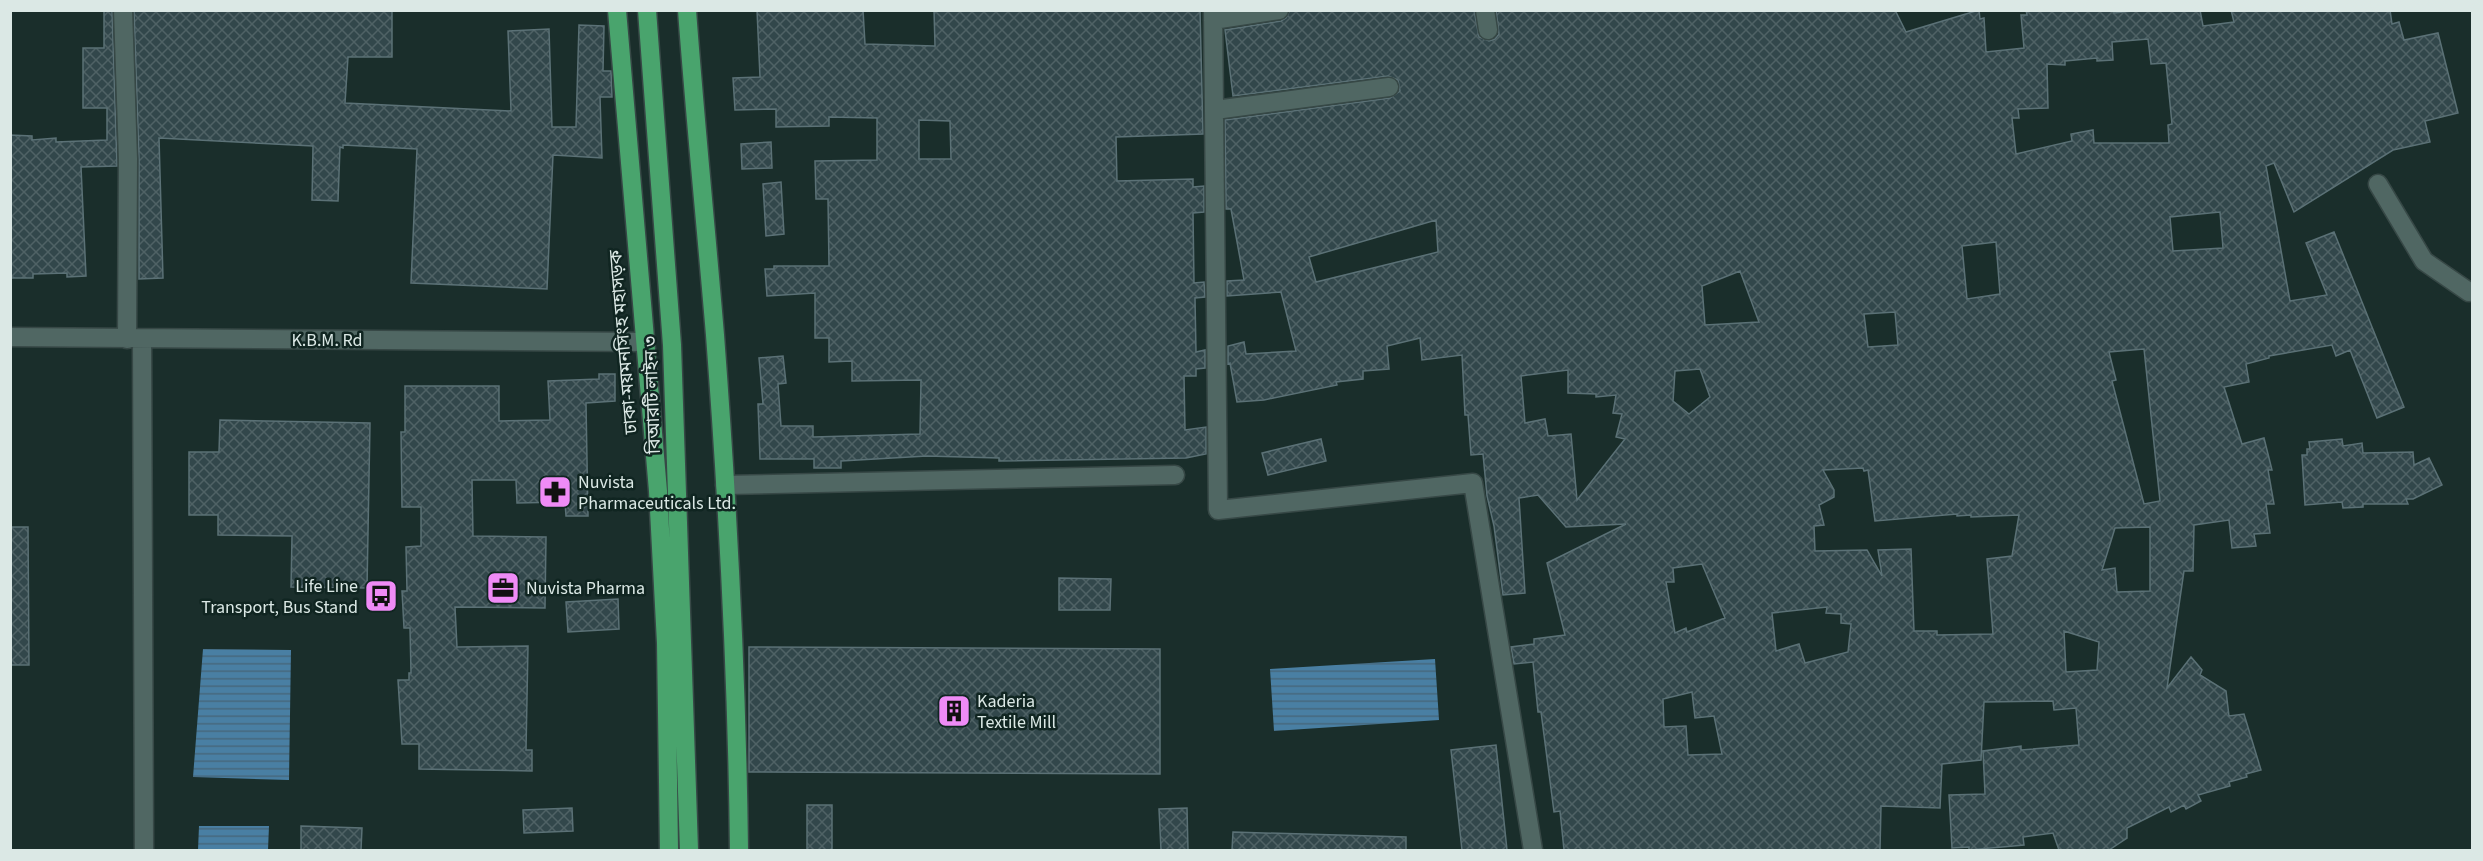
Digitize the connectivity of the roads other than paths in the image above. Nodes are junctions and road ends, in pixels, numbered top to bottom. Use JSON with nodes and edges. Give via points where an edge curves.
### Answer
{"nodes":[{"id":1,"x":123,"y":10,"type":"edge"},
{"id":2,"x":617,"y":10,"type":"edge"},
{"id":3,"x":647,"y":10,"type":"edge"},
{"id":4,"x":687,"y":10,"type":"edge"},
{"id":5,"x":1279,"y":10,"type":"edge"},
{"id":6,"x":1485,"y":10,"type":"edge"},
{"id":7,"x":1213,"y":15,"type":"edge"},
{"id":8,"x":1488,"y":30,"type":"dead end"},
{"id":9,"x":1389,"y":87,"type":"dead end"},
{"id":10,"x":1215,"y":110,"type":"junction"},
{"id":11,"x":2378,"y":184,"type":"dead end"},
{"id":12,"x":2471,"y":293,"type":"edge"},
{"id":13,"x":10,"y":337,"type":"edge"},
{"id":14,"x":135,"y":339,"type":"junction"},
{"id":15,"x":644,"y":342,"type":"junction"},
{"id":16,"x":1175,"y":475,"type":"dead end"},
{"id":17,"x":725,"y":485,"type":"junction"},
{"id":18,"x":144,"y":850,"type":"edge"},
{"id":19,"x":669,"y":850,"type":"edge"},
{"id":20,"x":689,"y":850,"type":"edge"},
{"id":21,"x":739,"y":850,"type":"edge"},
{"id":22,"x":1533,"y":850,"type":"edge"}],
"edges":[{"from":1,"to":14,"type":"street"},
{"from":2,"to":15,"type":"highway","name":"ঢাকা-ময়মনসিংহ মহাসড়ক"},
{"from":3,"to":20,"type":"highway","name":"বিআরটি লাইন ৩","via":[[672,345]]},
{"from":4,"to":17,"type":"highway"},
{"from":5,"to":7,"type":"street"},
{"from":6,"to":8,"type":"street"},
{"from":7,"to":10,"type":"street"},
{"from":9,"to":10,"type":"street"},
{"from":10,"to":22,"type":"street","via":[[1218,510],[1473,483]]},
{"from":11,"to":12,"type":"street","via":[[2424,261]]},
{"from":13,"to":14,"type":"street","name":"K.B.M. Rd"},
{"from":14,"to":15,"type":"street","name":"K.B.M. Rd"},
{"from":14,"to":18,"type":"street"},
{"from":15,"to":19,"type":"highway","name":"ঢাকা-ময়মনসিংহ মহাসড়ক","via":[[658,491],[666,643]]},
{"from":16,"to":17,"type":"street"},
{"from":17,"to":21,"type":"highway","via":[[738,708]]}]}
